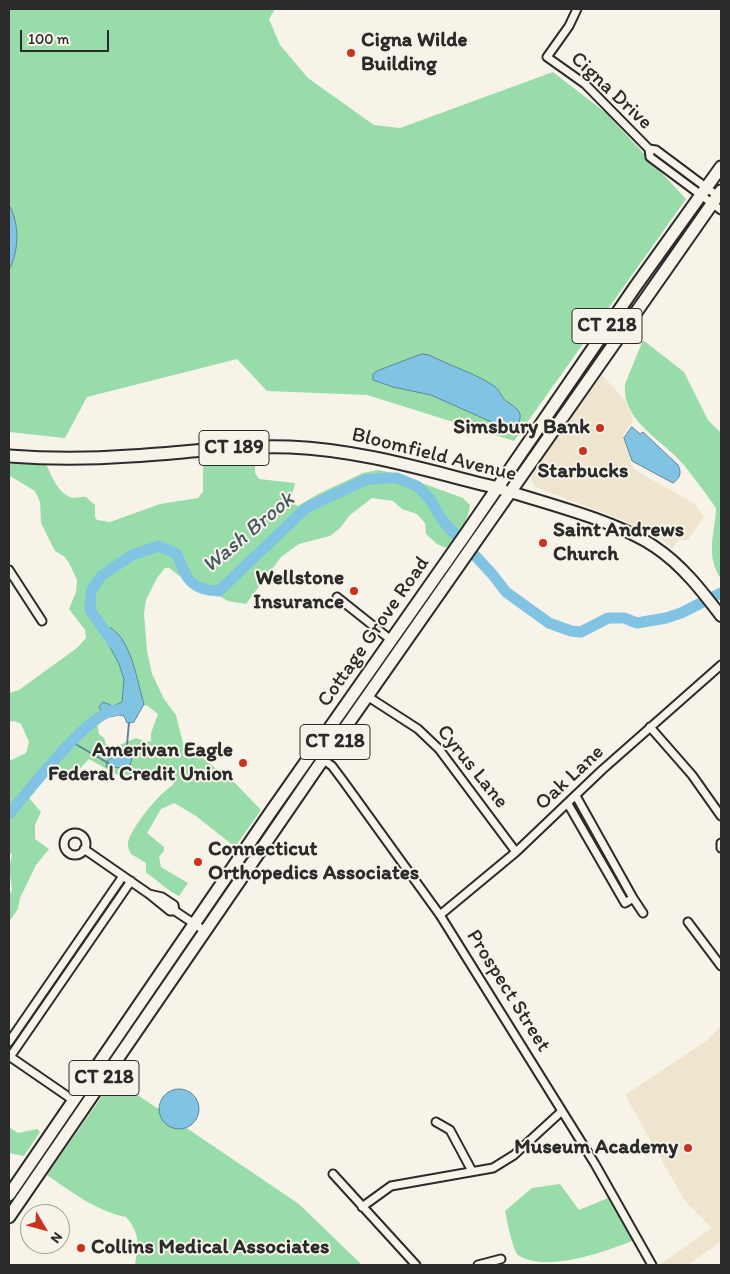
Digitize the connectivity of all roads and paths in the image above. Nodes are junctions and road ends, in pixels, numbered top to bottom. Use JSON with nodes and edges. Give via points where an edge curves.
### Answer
{"nodes":[{"id":1,"x":577,"y":9,"type":"edge"},
{"id":2,"x":721,"y":166,"type":"edge"},
{"id":3,"x":713,"y":197,"type":"edge"},
{"id":4,"x":578,"y":368,"type":"junction"},
{"id":5,"x":587,"y":383,"type":"junction"},
{"id":6,"x":9,"y":456,"type":"edge"},
{"id":7,"x":497,"y":488,"type":"junction"},
{"id":8,"x":511,"y":492,"type":"junction"},
{"id":9,"x":9,"y":570,"type":"edge"},
{"id":10,"x":337,"y":597,"type":"dead end"},
{"id":11,"x":720,"y":614,"type":"edge"},
{"id":12,"x":42,"y":621,"type":"dead end"},
{"id":13,"x":391,"y":640,"type":"junction"},
{"id":14,"x":721,"y":665,"type":"edge"},
{"id":15,"x":367,"y":696,"type":"junction"},
{"id":16,"x":650,"y":727,"type":"junction"},
{"id":17,"x":313,"y":752,"type":"junction"},
{"id":18,"x":323,"y":759,"type":"junction"},
{"id":19,"x":576,"y":796,"type":"junction"},
{"id":20,"x":568,"y":804,"type":"junction"},
{"id":21,"x":721,"y":816,"type":"edge"},
{"id":22,"x":721,"y":843,"type":"edge"},
{"id":23,"x":721,"y":848,"type":"edge"},
{"id":24,"x":84,"y":850,"type":"dead end"},
{"id":25,"x":516,"y":852,"type":"junction"},
{"id":26,"x":123,"y":876,"type":"junction"},
{"id":27,"x":131,"y":881,"type":"junction"},
{"id":28,"x":634,"y":898,"type":"junction"},
{"id":29,"x":643,"y":913,"type":"dead end"},
{"id":30,"x":440,"y":914,"type":"junction"},
{"id":31,"x":688,"y":922,"type":"dead end"},
{"id":32,"x":194,"y":924,"type":"junction"},
{"id":33,"x":205,"y":931,"type":"junction"},
{"id":34,"x":721,"y":966,"type":"edge"},
{"id":35,"x":9,"y":1042,"type":"edge"},
{"id":36,"x":10,"y":1056,"type":"edge"},
{"id":37,"x":73,"y":1100,"type":"junction"},
{"id":38,"x":562,"y":1111,"type":"junction"},
{"id":39,"x":436,"y":1122,"type":"dead end"},
{"id":40,"x":26,"y":1169,"type":"junction"},
{"id":41,"x":472,"y":1171,"type":"junction"},
{"id":42,"x":333,"y":1174,"type":"dead end"},
{"id":43,"x":37,"y":1176,"type":"junction"},
{"id":44,"x":9,"y":1195,"type":"edge"},
{"id":45,"x":362,"y":1207,"type":"junction"},
{"id":46,"x":9,"y":1217,"type":"edge"},
{"id":47,"x":501,"y":1259,"type":"dead end"},
{"id":48,"x":416,"y":1265,"type":"edge"},
{"id":49,"x":478,"y":1265,"type":"edge"},
{"id":50,"x":652,"y":1265,"type":"edge"}],
"edges":[{"from":1,"to":3,"type":"street","name":"Cigna Drive","via":[[547,57],[585,84],[648,149],[656,150]]},
{"from":2,"to":3,"type":"main road","name":"Cottage Grove Road","number":"CT 218"},
{"from":3,"to":4,"type":"main road","name":"Cottage Grove Road","number":"CT 218"},
{"from":3,"to":5,"type":"main road","name":"Cottage Grove Road","number":"CT 218"},
{"from":4,"to":5,"type":"main road"},
{"from":4,"to":7,"type":"main road","name":"Cottage Grove Road","number":"CT 218"},
{"from":5,"to":8,"type":"main road","name":"Cottage Grove Road","number":"CT 218"},
{"from":6,"to":7,"type":"main road","name":"Bloomfield Avenue","number":"CT 189","via":[[130,456],[289,447],[349,452]]},
{"from":7,"to":8,"type":"main road","name":"Bloomfield Avenue","number":"CT 189"},
{"from":7,"to":13,"type":"main road","name":"Cottage Grove Road","number":"CT 218"},
{"from":8,"to":11,"type":"main road","name":"Bloomfield Avenue","number":"CT 189","via":[[645,541],[678,565]]},
{"from":8,"to":15,"type":"main road","name":"Cottage Grove Road","number":"CT 218"},
{"from":9,"to":12,"type":"street"},
{"from":10,"to":13,"type":"street"},
{"from":13,"to":17,"type":"main road","name":"Cottage Grove Road","number":"CT 218"},
{"from":14,"to":16,"type":"street","name":"Oak Lane"},
{"from":15,"to":18,"type":"main road","name":"Cottage Grove Road","number":"CT 218"},
{"from":15,"to":25,"type":"street","name":"Cyrus Lane","via":[[418,729],[439,749]]},
{"from":16,"to":19,"type":"street","name":"Oak Lane"},
{"from":16,"to":21,"type":"street","via":[[692,775]]},
{"from":17,"to":18,"type":"street","name":"Prospect Street"},
{"from":17,"to":32,"type":"main road","name":"Cottage Grove Road","number":"CT 218"},
{"from":18,"to":30,"type":"street","name":"Prospect Street","via":[[332,766]]},
{"from":18,"to":33,"type":"main road","name":"Cottage Grove Road","number":"CT 218"},
{"from":19,"to":20,"type":"street","name":"Oak Lane"},
{"from":19,"to":28,"type":"street"},
{"from":20,"to":25,"type":"street","name":"Oak Lane"},
{"from":20,"to":28,"type":"street","via":[[625,903]]},
{"from":22,"to":23,"type":"street"},
{"from":24,"to":26,"type":"street"},
{"from":25,"to":30,"type":"street","name":"Oak Lane"},
{"from":26,"to":27,"type":"street"},
{"from":26,"to":35,"type":"street"},
{"from":27,"to":32,"type":"street","via":[[149,894],[174,905],[175,911]]},
{"from":27,"to":36,"type":"street"},
{"from":28,"to":29,"type":"street"},
{"from":30,"to":38,"type":"street","name":"Prospect Street"},
{"from":31,"to":34,"type":"street"},
{"from":32,"to":33,"type":"street"},
{"from":32,"to":37,"type":"main road","name":"Cottage Grove Road","number":"CT 218"},
{"from":33,"to":43,"type":"main road","name":"Cottage Grove Road","number":"CT 218"},
{"from":36,"to":37,"type":"street"},
{"from":37,"to":40,"type":"main road","name":"Cottage Grove Road","number":"CT 218"},
{"from":38,"to":41,"type":"street","via":[[504,1162],[493,1168]]},
{"from":38,"to":50,"type":"street","name":"Prospect Street"},
{"from":39,"to":41,"type":"street","via":[[450,1130]]},
{"from":40,"to":43,"type":"main road"},
{"from":40,"to":44,"type":"main road","name":"Cottage Grove Road","number":"CT 218"},
{"from":41,"to":45,"type":"street","via":[[391,1186]]},
{"from":42,"to":45,"type":"street"},
{"from":43,"to":46,"type":"main road","name":"Cottage Grove Road","number":"CT 218"},
{"from":45,"to":48,"type":"street"},
{"from":47,"to":49,"type":"street"}]}
